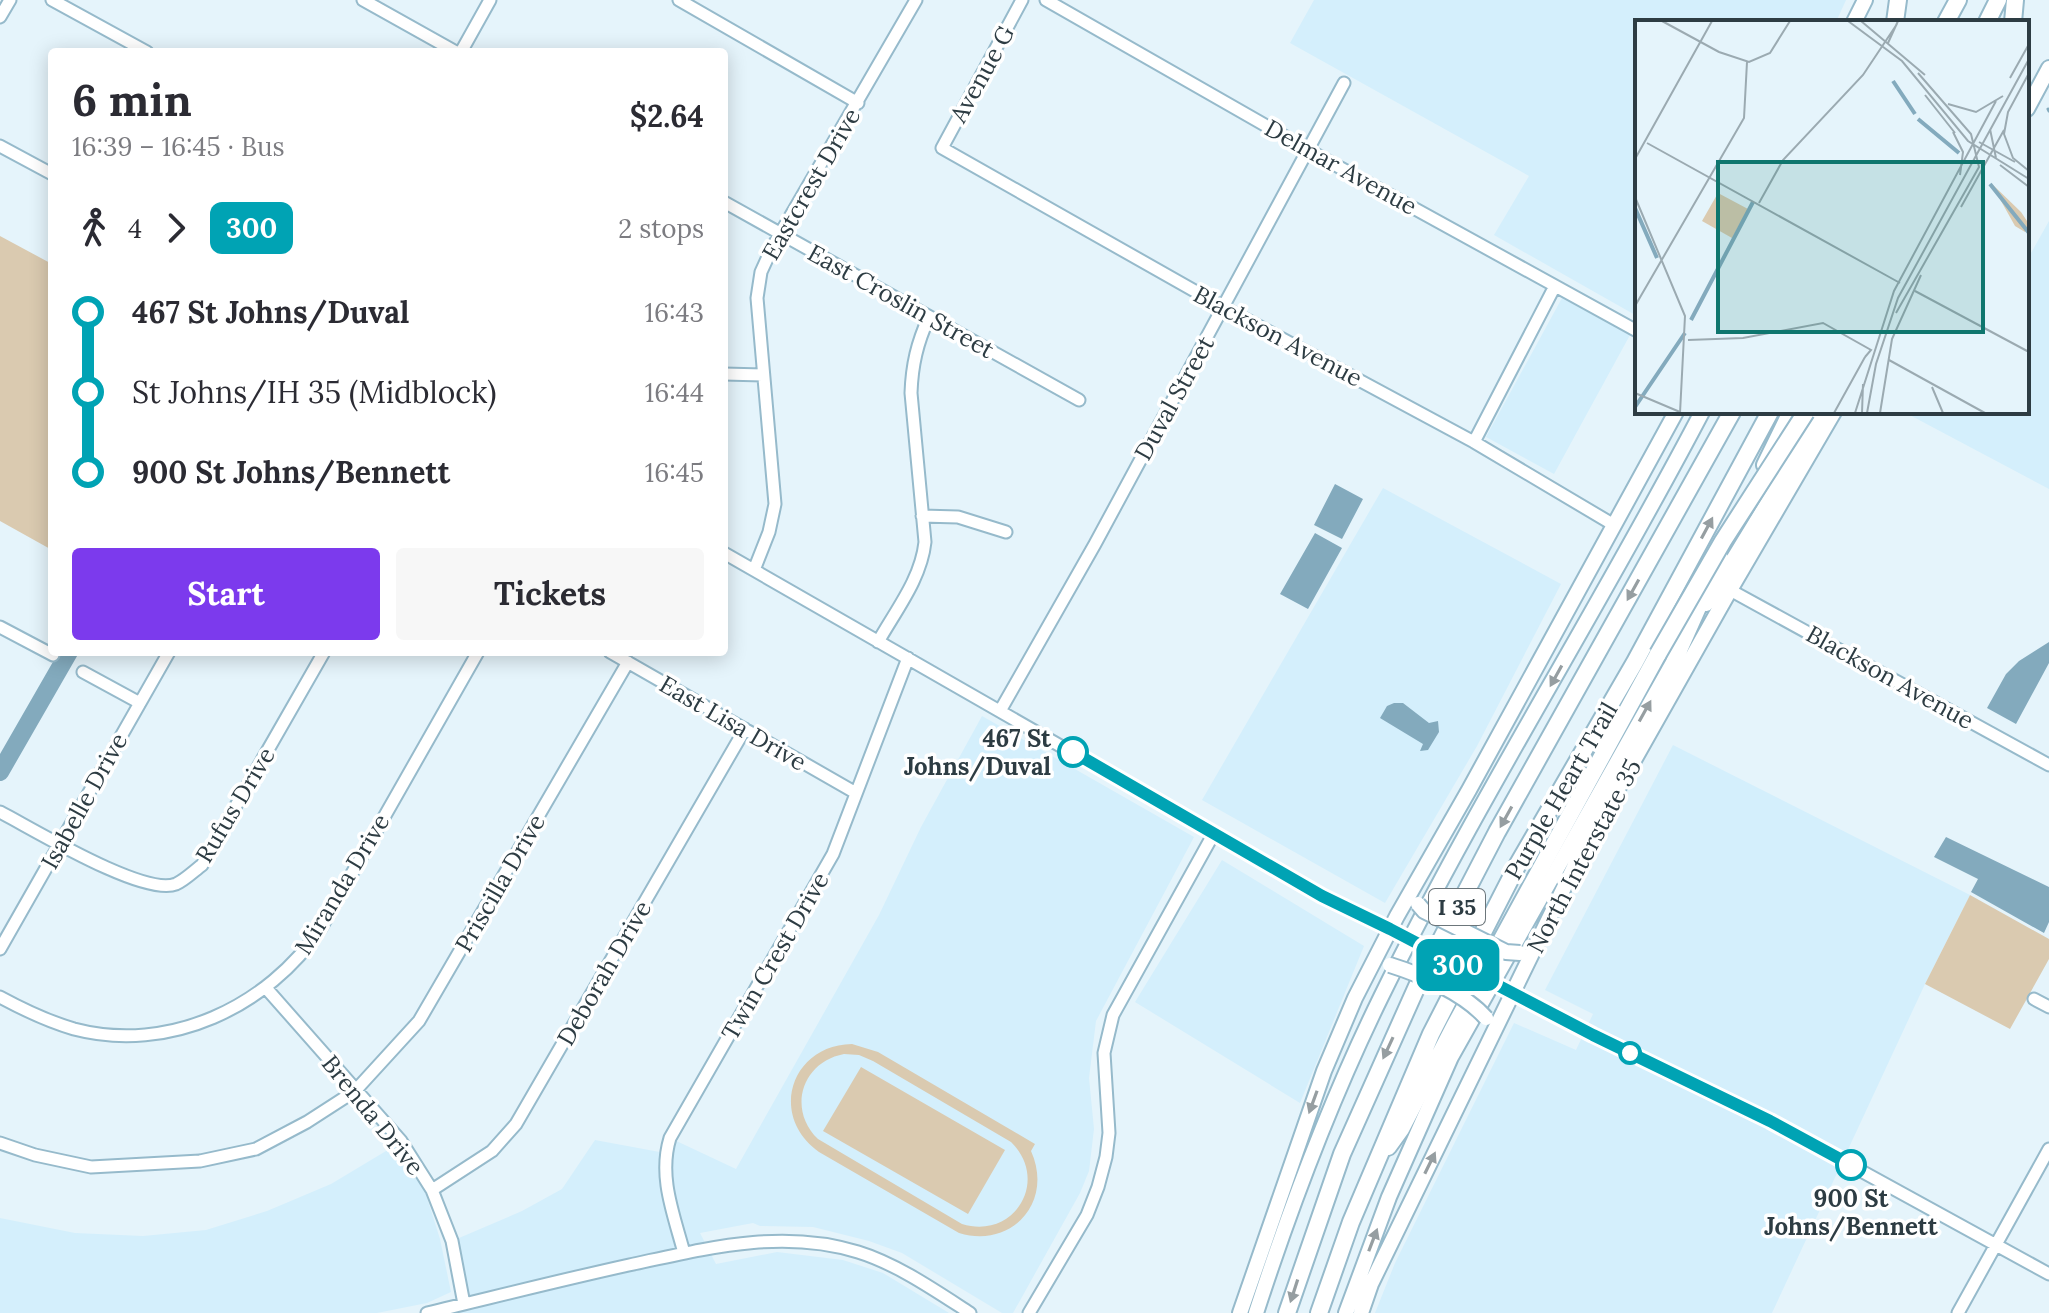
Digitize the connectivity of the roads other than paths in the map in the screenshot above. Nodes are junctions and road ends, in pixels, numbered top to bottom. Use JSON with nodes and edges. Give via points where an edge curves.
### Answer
{"nodes":[{"id":1,"x":10,"y":0,"type":"edge"},
{"id":2,"x":52,"y":0,"type":"edge"},
{"id":3,"x":363,"y":0,"type":"edge"},
{"id":4,"x":490,"y":0,"type":"edge"},
{"id":5,"x":679,"y":0,"type":"edge"},
{"id":6,"x":916,"y":0,"type":"edge"},
{"id":7,"x":1022,"y":0,"type":"edge"},
{"id":8,"x":1046,"y":0,"type":"edge"},
{"id":9,"x":1865,"y":0,"type":"edge"},
{"id":10,"x":1898,"y":0,"type":"edge"},
{"id":11,"x":1958,"y":0,"type":"edge"},
{"id":12,"x":1998,"y":0,"type":"edge"},
{"id":13,"x":2015,"y":0,"type":"edge"},
{"id":14,"x":0,"y":17,"type":"edge"},
{"id":15,"x":1855,"y":20,"type":"edge"},
{"id":16,"x":1895,"y":20,"type":"edge"},
{"id":17,"x":1947,"y":20,"type":"edge"},
{"id":18,"x":1988,"y":20,"type":"edge"},
{"id":19,"x":2013,"y":20,"type":"edge"},
{"id":20,"x":140,"y":48,"type":"edge"},
{"id":21,"x":452,"y":48,"type":"edge"},
{"id":22,"x":461,"y":48,"type":"edge"},
{"id":23,"x":2049,"y":68,"type":"edge"},
{"id":24,"x":1344,"y":83,"type":"dead end"},
{"id":25,"x":858,"y":103,"type":"junction"},
{"id":26,"x":2029,"y":105,"type":"edge"},
{"id":27,"x":0,"y":146,"type":"edge"},
{"id":28,"x":942,"y":148,"type":"joint"},
{"id":29,"x":1308,"y":150,"type":"junction"},
{"id":30,"x":48,"y":172,"type":"edge"},
{"id":31,"x":728,"y":204,"type":"edge"},
{"id":32,"x":782,"y":234,"type":"junction"},
{"id":33,"x":1555,"y":286,"type":"junction"},
{"id":34,"x":1223,"y":307,"type":"junction"},
{"id":35,"x":929,"y":317,"type":"junction"},
{"id":36,"x":1635,"y":330,"type":"edge"},
{"id":37,"x":728,"y":374,"type":"edge"},
{"id":38,"x":763,"y":375,"type":"junction"},
{"id":39,"x":1079,"y":400,"type":"dead end"},
{"id":40,"x":1675,"y":414,"type":"edge"},
{"id":41,"x":1701,"y":414,"type":"edge"},
{"id":42,"x":1731,"y":414,"type":"edge"},
{"id":43,"x":1769,"y":414,"type":"edge"},
{"id":44,"x":1790,"y":414,"type":"edge"},
{"id":45,"x":1805,"y":414,"type":"edge"},
{"id":46,"x":1822,"y":414,"type":"edge"},
{"id":47,"x":1833,"y":414,"type":"edge"},
{"id":48,"x":1474,"y":442,"type":"junction"},
{"id":49,"x":922,"y":516,"type":"junction"},
{"id":50,"x":1614,"y":525,"type":"junction"},
{"id":51,"x":1006,"y":532,"type":"dead end"},
{"id":52,"x":728,"y":555,"type":"edge"},
{"id":53,"x":754,"y":570,"type":"junction"},
{"id":54,"x":1730,"y":590,"type":"junction"},
{"id":55,"x":0,"y":627,"type":"edge"},
{"id":56,"x":878,"y":642,"type":"junction"},
{"id":57,"x":48,"y":652,"type":"edge"},
{"id":58,"x":167,"y":656,"type":"edge"},
{"id":59,"x":322,"y":656,"type":"edge"},
{"id":60,"x":476,"y":656,"type":"edge"},
{"id":61,"x":617,"y":656,"type":"edge"},
{"id":62,"x":908,"y":658,"type":"junction"},
{"id":63,"x":1675,"y":659,"type":"junction"},
{"id":64,"x":628,"y":662,"type":"junction"},
{"id":65,"x":83,"y":672,"type":"dead end"},
{"id":66,"x":140,"y":703,"type":"junction"},
{"id":67,"x":1000,"y":711,"type":"junction"},
{"id":68,"x":745,"y":729,"type":"junction"},
{"id":69,"x":2049,"y":765,"type":"edge"},
{"id":70,"x":856,"y":793,"type":"junction"},
{"id":71,"x":0,"y":812,"type":"edge"},
{"id":72,"x":1214,"y":833,"type":"junction"},
{"id":73,"x":60,"y":844,"type":"junction"},
{"id":74,"x":1415,"y":884,"type":"junction"},
{"id":75,"x":1390,"y":929,"type":"junction"},
{"id":76,"x":1535,"y":948,"type":"junction"},
{"id":77,"x":0,"y":949,"type":"edge"},
{"id":78,"x":1371,"y":970,"type":"junction"},
{"id":79,"x":266,"y":988,"type":"junction"},
{"id":80,"x":1514,"y":994,"type":"junction"},
{"id":81,"x":0,"y":997,"type":"edge"},
{"id":82,"x":2034,"y":999,"type":"dead end"},
{"id":83,"x":2049,"y":1007,"type":"edge"},
{"id":84,"x":1489,"y":1042,"type":"junction"},
{"id":85,"x":355,"y":1091,"type":"junction"},
{"id":86,"x":0,"y":1143,"type":"edge"},
{"id":87,"x":2049,"y":1149,"type":"edge"},
{"id":88,"x":1373,"y":1167,"type":"junction"},
{"id":89,"x":432,"y":1190,"type":"junction"},
{"id":90,"x":1996,"y":1245,"type":"junction"},
{"id":91,"x":684,"y":1253,"type":"junction"},
{"id":92,"x":2049,"y":1274,"type":"edge"},
{"id":93,"x":464,"y":1304,"type":"junction"},
{"id":94,"x":427,"y":1313,"type":"edge"},
{"id":95,"x":970,"y":1313,"type":"edge"},
{"id":96,"x":1029,"y":1313,"type":"edge"},
{"id":97,"x":1240,"y":1313,"type":"edge"},
{"id":98,"x":1256,"y":1313,"type":"edge"},
{"id":99,"x":1287,"y":1313,"type":"edge"},
{"id":100,"x":1319,"y":1313,"type":"edge"},
{"id":101,"x":1346,"y":1313,"type":"edge"},
{"id":102,"x":1361,"y":1313,"type":"edge"},
{"id":103,"x":1958,"y":1313,"type":"edge"}],
"edges":[{"from":1,"to":14,"type":"street"},
{"from":2,"to":20,"type":"street"},
{"from":3,"to":21,"type":"street"},
{"from":4,"to":22,"type":"street"},
{"from":5,"to":25,"type":"street"},
{"from":6,"to":25,"type":"street","name":"Eastcrest Drive"},
{"from":7,"to":28,"type":"street","name":"Avenue G"},
{"from":8,"to":29,"type":"street","name":"Delmar Avenue"},
{"from":9,"to":15,"type":"main road"},
{"from":10,"to":16,"type":"highway"},
{"from":11,"to":17,"type":"highway"},
{"from":12,"to":18,"type":"highway"},
{"from":13,"to":19,"type":"highway"},
{"from":23,"to":26,"type":"main road"},
{"from":24,"to":29,"type":"street","name":"Duval Street"},
{"from":25,"to":32,"type":"street","name":"Eastcrest Drive"},
{"from":27,"to":30,"type":"street"},
{"from":28,"to":34,"type":"street","name":"Blackson Avenue"},
{"from":29,"to":33,"type":"street","name":"Delmar Avenue"},
{"from":29,"to":34,"type":"street","name":"Duval Street"},
{"from":31,"to":32,"type":"street","name":"East Croslin Street"},
{"from":32,"to":35,"type":"street","name":"East Croslin Street"},
{"from":32,"to":38,"type":"street","name":"Eastcrest Drive","via":[[757,289]]},
{"from":33,"to":36,"type":"street","name":"Delmar Avenue"},
{"from":33,"to":48,"type":"street"},
{"from":34,"to":48,"type":"street","name":"Blackson Avenue"},
{"from":34,"to":67,"type":"street","name":"Duval Street"},
{"from":35,"to":39,"type":"street","name":"East Croslin Street"},
{"from":35,"to":49,"type":"street","via":[[911,381]]},
{"from":37,"to":38,"type":"street"},
{"from":38,"to":53,"type":"street","name":"Eastcrest Drive","via":[[775,504]]},
{"from":40,"to":50,"type":"main road"},
{"from":41,"to":98,"type":"main road","one_way":true,"via":[[1381,998],[1311,1157]]},
{"from":42,"to":99,"type":"highway","name":"Purple Heart Trail","number":"I 35","one_way":true,"via":[[1418,984],[1342,1154]]},
{"from":88,"to":43,"type":"highway","name":"Purple Heart Trail","number":"I 35","one_way":true,"via":[[1431,1034],[1518,864]]},
{"from":44,"to":63,"type":"highway"},
{"from":45,"to":88,"type":"highway","bridge":true,"via":[[1658,654],[1401,1129]]},
{"from":46,"to":63,"type":"main road"},
{"from":47,"to":54,"type":"main road","name":"North Interstate 35"},
{"from":48,"to":50,"type":"street","name":"Blackson Avenue"},
{"from":49,"to":51,"type":"street","via":[[958,517]]},
{"from":49,"to":56,"type":"street","via":[[925,542],[920,566]]},
{"from":50,"to":74,"type":"main road"},
{"from":52,"to":53,"type":"street"},
{"from":53,"to":56,"type":"street"},
{"from":54,"to":69,"type":"street","name":"Blackson Avenue"},
{"from":54,"to":76,"type":"main road","name":"North Interstate 35","via":[[1576,863]]},
{"from":55,"to":57,"type":"street"},
{"from":56,"to":62,"type":"street"},
{"from":58,"to":66,"type":"street","name":"Isabelle Drive"},
{"from":59,"to":73,"type":"street","name":"Rufus Drive","via":[[202,865],[176,884],[156,886],[125,876]]},
{"from":60,"to":79,"type":"street","name":"Miranda Drive","via":[[321,928]]},
{"from":61,"to":64,"type":"street","name":"East Lisa Drive"},
{"from":62,"to":67,"type":"street"},
{"from":62,"to":70,"type":"street","name":"Twin Crest Drive"},
{"from":101,"to":63,"type":"main road","one_way":true,"via":[[1389,1197],[1451,1057]]},
{"from":64,"to":68,"type":"street","name":"East Lisa Drive"},
{"from":64,"to":85,"type":"street","name":"Priscilla Drive","via":[[419,1021]]},
{"from":65,"to":66,"type":"street"},
{"from":66,"to":73,"type":"street","name":"Isabelle Drive"},
{"from":67,"to":72,"type":"street"},
{"from":68,"to":70,"type":"street","name":"East Lisa Drive"},
{"from":68,"to":89,"type":"street","name":"Deborah Drive","via":[[516,1124],[492,1151]]},
{"from":70,"to":91,"type":"street","name":"Twin Crest Drive","via":[[833,854],[670,1138],[667,1189]]},
{"from":71,"to":73,"type":"street","name":"Rufus Drive"},
{"from":72,"to":75,"type":"street"},
{"from":72,"to":96,"type":"street","via":[[1113,1015],[1104,1053],[1109,1133],[1098,1187]]},
{"from":73,"to":77,"type":"street","name":"Isabelle Drive"},
{"from":74,"to":75,"type":"main road"},
{"from":74,"to":76,"type":"main road","bridge":true,"via":[[1424,911],[1506,952]]},
{"from":75,"to":78,"type":"main road"},
{"from":75,"to":80,"type":"street","bridge":true},
{"from":76,"to":80,"type":"main road","name":"North Interstate 35"},
{"from":78,"to":84,"type":"main road","bridge":true,"via":[[1390,965],[1477,1008],[1486,1018]]},
{"from":78,"to":97,"type":"main road","one_way":true,"via":[[1324,1071]]},
{"from":79,"to":81,"type":"street","name":"Miranda Drive","via":[[205,1022],[139,1035],[76,1029]]},
{"from":79,"to":85,"type":"street","name":"Brenda Drive"},
{"from":80,"to":84,"type":"main road","name":"North Interstate 35"},
{"from":80,"to":90,"type":"street","via":[[1770,1121]]},
{"from":82,"to":83,"type":"street"},
{"from":102,"to":84,"type":"main road","name":"North Interstate 35","one_way":true},
{"from":85,"to":86,"type":"street","name":"Priscilla Drive","via":[[256,1149],[200,1161],[91,1167]]},
{"from":85,"to":89,"type":"street","name":"Brenda Drive","via":[[401,1141]]},
{"from":87,"to":90,"type":"street"},
{"from":88,"to":100,"type":"highway","name":"Purple Heart Trail","number":"I 35"},
{"from":89,"to":93,"type":"street","name":"Brenda Drive","via":[[452,1241]]},
{"from":90,"to":92,"type":"street"},
{"from":90,"to":103,"type":"street"},
{"from":91,"to":93,"type":"street"},
{"from":91,"to":95,"type":"street","via":[[761,1241],[829,1245],[879,1260]]},
{"from":93,"to":94,"type":"street"}]}
